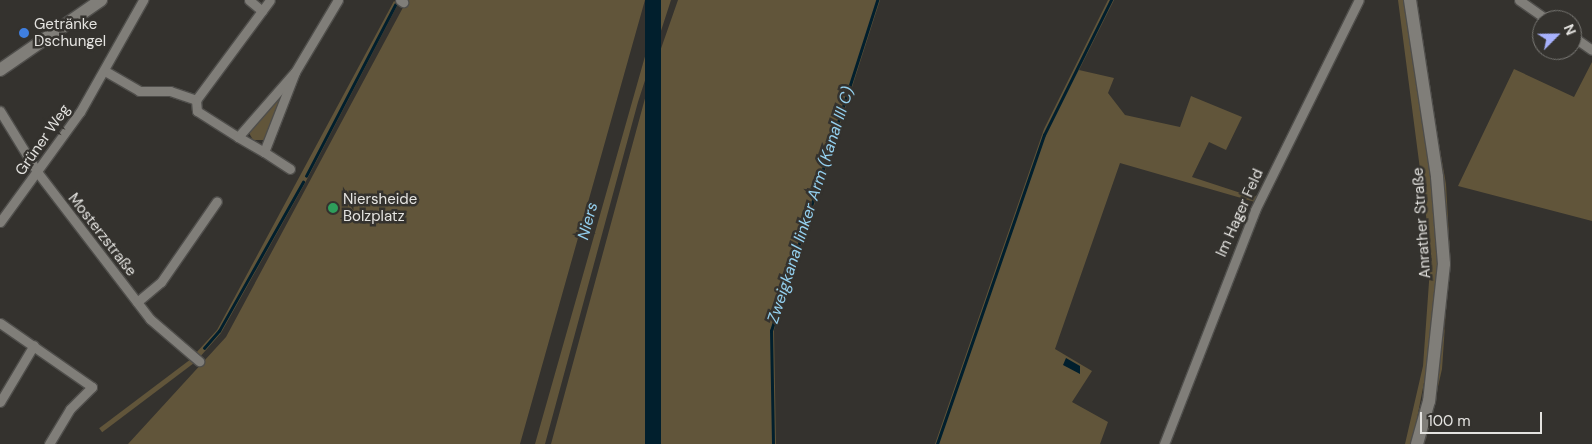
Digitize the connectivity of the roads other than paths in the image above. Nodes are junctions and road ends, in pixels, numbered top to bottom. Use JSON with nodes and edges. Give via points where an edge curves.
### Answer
{"nodes":[{"id":1,"x":102,"y":0,"type":"edge"},
{"id":2,"x":143,"y":0,"type":"edge"},
{"id":3,"x":249,"y":0,"type":"edge"},
{"id":4,"x":270,"y":0,"type":"edge"},
{"id":5,"x":338,"y":0,"type":"edge"},
{"id":6,"x":1359,"y":0,"type":"edge"},
{"id":7,"x":1410,"y":0,"type":"edge"},
{"id":8,"x":1519,"y":0,"type":"edge"},
{"id":9,"x":1534,"y":10,"type":"edge"},
{"id":10,"x":262,"y":11,"type":"junction"},
{"id":11,"x":0,"y":70,"type":"edge"},
{"id":12,"x":105,"y":71,"type":"junction"},
{"id":13,"x":295,"y":72,"type":"junction"},
{"id":14,"x":196,"y":100,"type":"junction"},
{"id":15,"x":0,"y":111,"type":"edge"},
{"id":16,"x":238,"y":136,"type":"junction"},
{"id":17,"x":264,"y":152,"type":"junction"},
{"id":18,"x":290,"y":168,"type":"dead end"},
{"id":19,"x":38,"y":173,"type":"junction"},
{"id":20,"x":217,"y":201,"type":"dead end"},
{"id":21,"x":0,"y":222,"type":"edge"},
{"id":22,"x":137,"y":302,"type":"junction"},
{"id":23,"x":0,"y":323,"type":"edge"},
{"id":24,"x":34,"y":345,"type":"junction"},
{"id":25,"x":199,"y":361,"type":"dead end"},
{"id":26,"x":0,"y":402,"type":"edge"},
{"id":27,"x":48,"y":444,"type":"edge"},
{"id":28,"x":1164,"y":444,"type":"edge"},
{"id":29,"x":1417,"y":444,"type":"edge"}],
"edges":[{"from":1,"to":11,"type":"main road"},
{"from":2,"to":12,"type":"street","name":"Grüner Weg"},
{"from":3,"to":10,"type":"street"},
{"from":4,"to":10,"type":"street"},
{"from":5,"to":13,"type":"street"},
{"from":6,"to":28,"type":"street","name":"Im Hager Feld","via":[[1255,210]]},
{"from":7,"to":29,"type":"main road","name":"Anrather Straße","via":[[1437,177],[1444,264],[1439,335]]},
{"from":8,"to":9,"type":"street"},
{"from":10,"to":14,"type":"street"},
{"from":12,"to":14,"type":"street","via":[[139,92],[170,91]]},
{"from":12,"to":19,"type":"street","name":"Grüner Weg"},
{"from":13,"to":16,"type":"street"},
{"from":13,"to":17,"type":"street"},
{"from":14,"to":16,"type":"street","via":[[197,111]]},
{"from":15,"to":19,"type":"street","name":"Mosterzstraße"},
{"from":16,"to":17,"type":"street"},
{"from":17,"to":18,"type":"street"},
{"from":19,"to":21,"type":"street","name":"Grüner Weg"},
{"from":19,"to":22,"type":"street","name":"Mosterzstraße"},
{"from":20,"to":22,"type":"street","via":[[161,282]]},
{"from":22,"to":25,"type":"street","name":"Mosterzstraße","via":[[150,319]]},
{"from":23,"to":24,"type":"street"},
{"from":24,"to":26,"type":"street"},
{"from":24,"to":27,"type":"street","via":[[92,387],[70,409]]}]}
